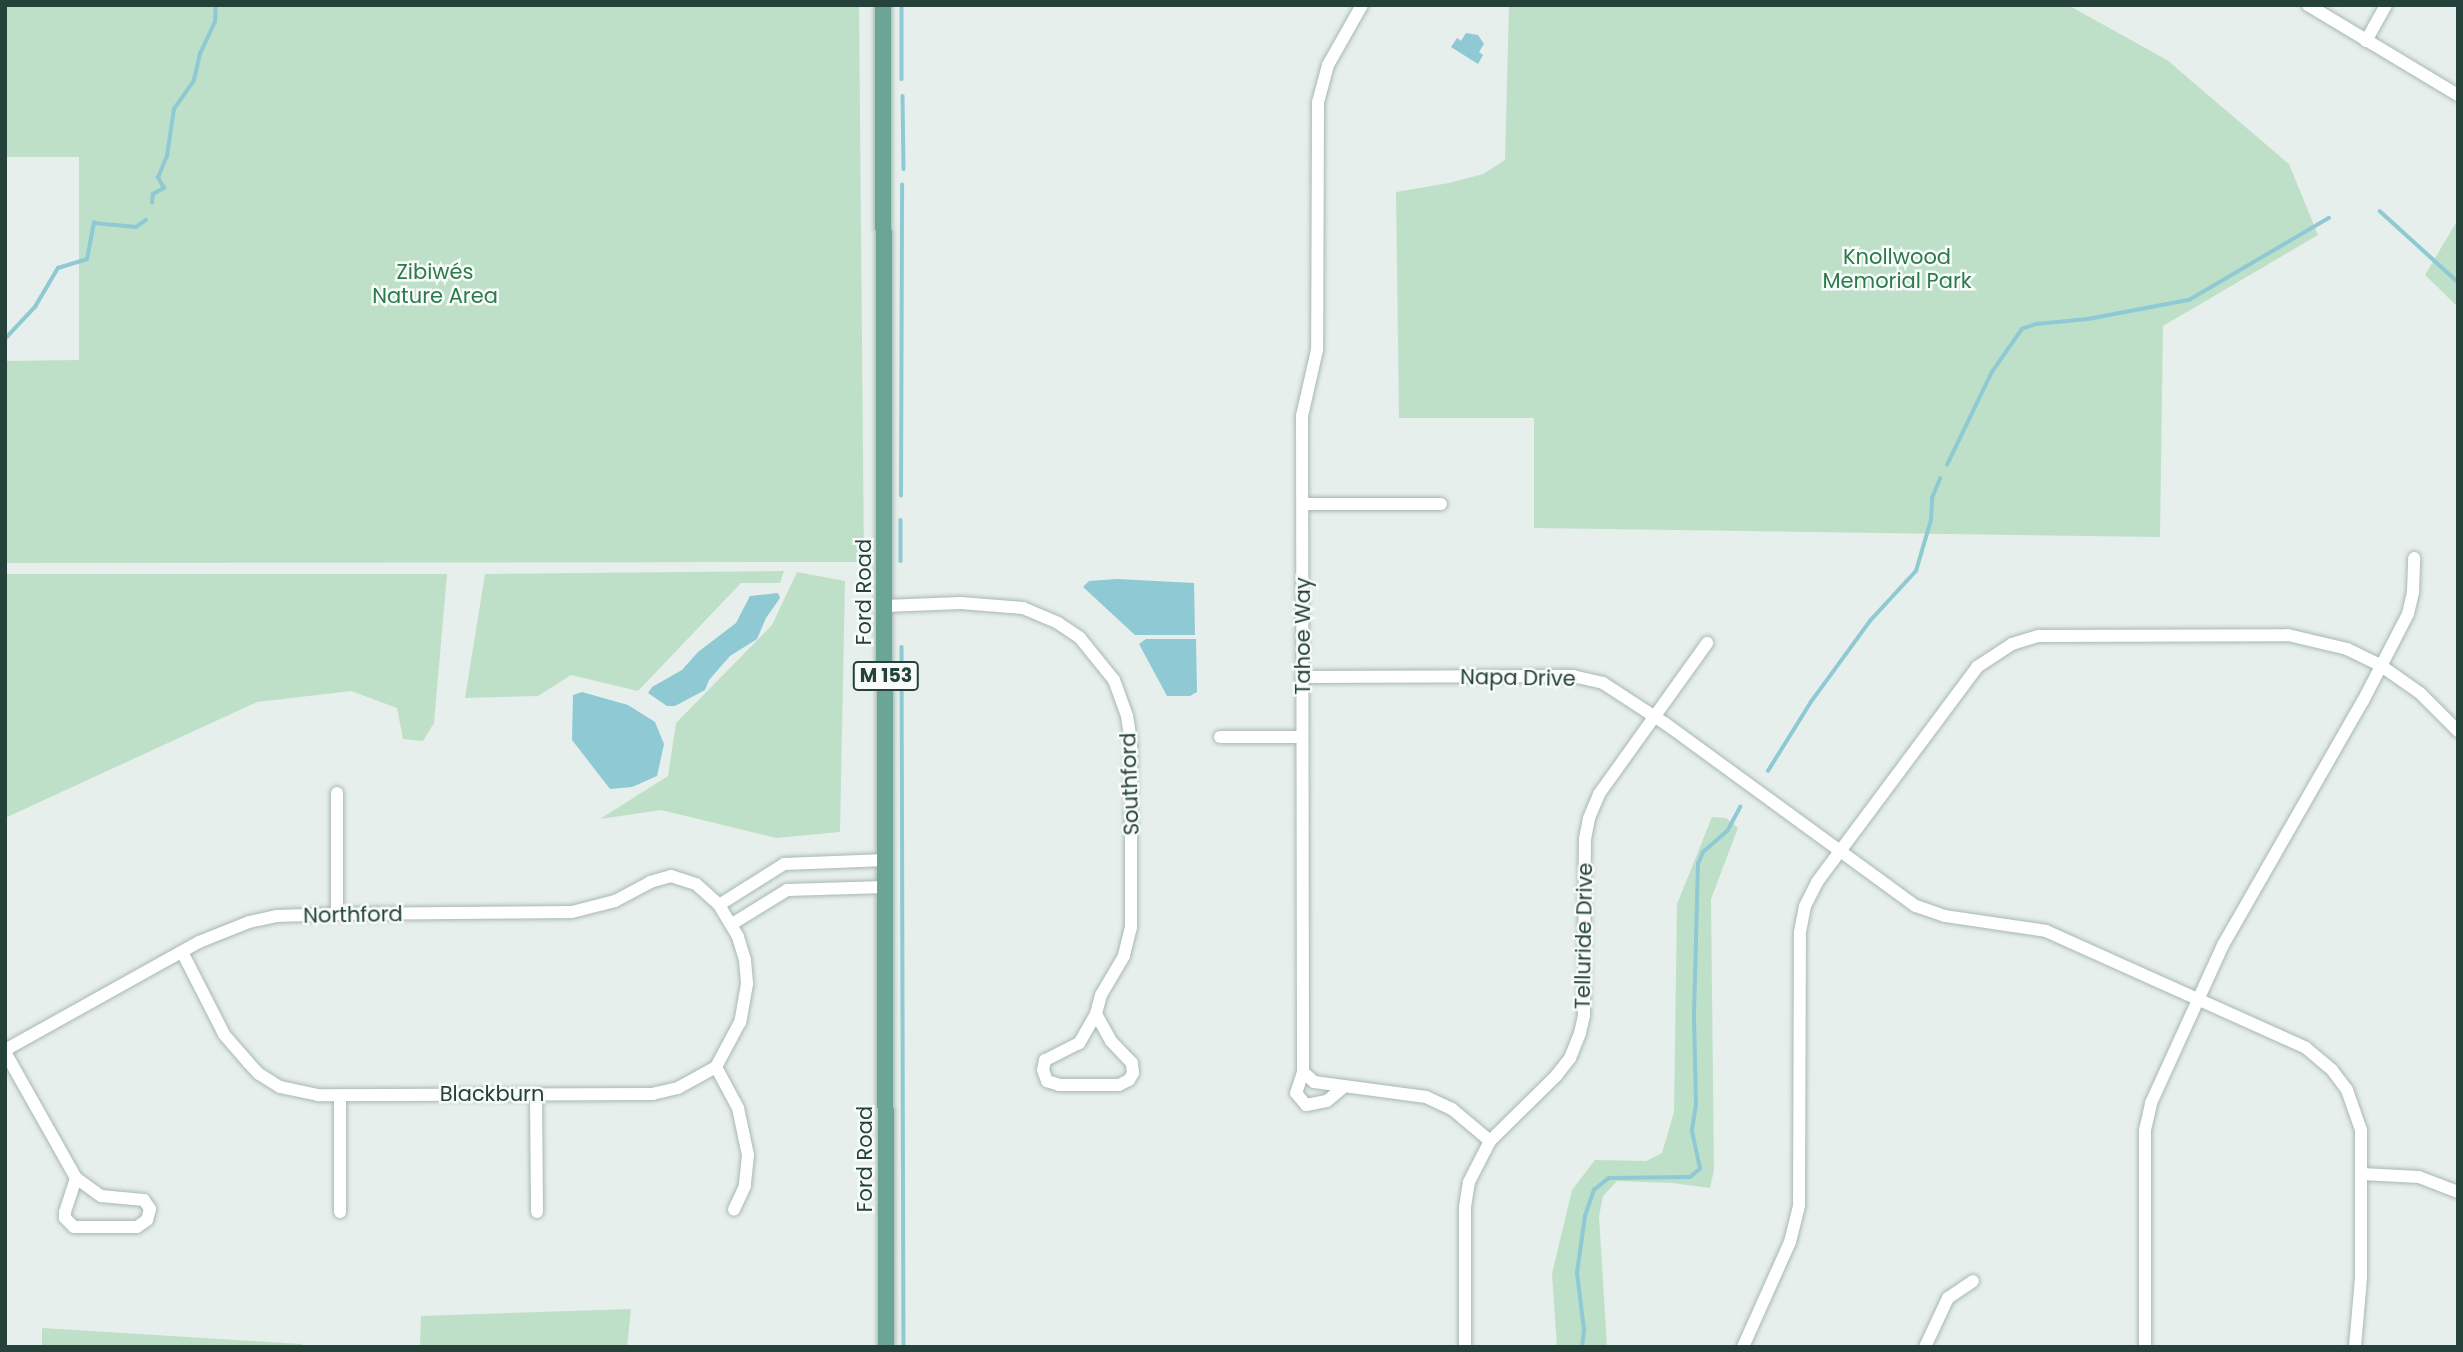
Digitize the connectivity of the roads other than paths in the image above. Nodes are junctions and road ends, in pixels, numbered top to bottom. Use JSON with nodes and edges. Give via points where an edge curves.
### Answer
{"nodes":[{"id":1,"x":883,"y":5,"type":"edge"},
{"id":2,"x":1362,"y":5,"type":"edge"},
{"id":3,"x":2308,"y":5,"type":"edge"},
{"id":4,"x":2386,"y":5,"type":"edge"},
{"id":5,"x":2366,"y":41,"type":"junction"},
{"id":6,"x":2458,"y":95,"type":"edge"},
{"id":7,"x":1303,"y":503,"type":"junction"},
{"id":8,"x":1441,"y":504,"type":"dead end"},
{"id":9,"x":2414,"y":558,"type":"dead end"},
{"id":10,"x":885,"y":606,"type":"junction"},
{"id":11,"x":1707,"y":643,"type":"dead end"},
{"id":12,"x":2380,"y":666,"type":"junction"},
{"id":13,"x":1302,"y":677,"type":"junction"},
{"id":14,"x":1655,"y":716,"type":"junction"},
{"id":15,"x":2458,"y":731,"type":"edge"},
{"id":16,"x":1220,"y":737,"type":"dead end"},
{"id":17,"x":1302,"y":737,"type":"junction"},
{"id":18,"x":337,"y":793,"type":"dead end"},
{"id":19,"x":1840,"y":851,"type":"junction"},
{"id":20,"x":886,"y":860,"type":"junction"},
{"id":21,"x":886,"y":887,"type":"junction"},
{"id":22,"x":719,"y":905,"type":"junction"},
{"id":23,"x":337,"y":914,"type":"junction"},
{"id":24,"x":732,"y":925,"type":"junction"},
{"id":25,"x":181,"y":952,"type":"junction"},
{"id":26,"x":2197,"y":999,"type":"junction"},
{"id":27,"x":1096,"y":1014,"type":"junction"},
{"id":28,"x":5,"y":1051,"type":"edge"},
{"id":29,"x":716,"y":1067,"type":"junction"},
{"id":30,"x":1303,"y":1072,"type":"junction"},
{"id":31,"x":1345,"y":1086,"type":"junction"},
{"id":32,"x":536,"y":1094,"type":"junction"},
{"id":33,"x":340,"y":1096,"type":"junction"},
{"id":34,"x":1490,"y":1141,"type":"junction"},
{"id":35,"x":2362,"y":1174,"type":"junction"},
{"id":36,"x":76,"y":1178,"type":"junction"},
{"id":37,"x":2458,"y":1192,"type":"edge"},
{"id":38,"x":734,"y":1210,"type":"dead end"},
{"id":39,"x":340,"y":1212,"type":"dead end"},
{"id":40,"x":537,"y":1212,"type":"dead end"},
{"id":41,"x":1973,"y":1281,"type":"dead end"},
{"id":42,"x":887,"y":1347,"type":"edge"},
{"id":43,"x":1465,"y":1347,"type":"edge"},
{"id":44,"x":1743,"y":1347,"type":"edge"},
{"id":45,"x":1925,"y":1347,"type":"edge"},
{"id":46,"x":2145,"y":1347,"type":"edge"},
{"id":47,"x":2355,"y":1347,"type":"edge"}],
"edges":[{"from":1,"to":10,"type":"main road","name":"Ford Road","number":"M 153"},
{"from":2,"to":7,"type":"street","name":"Tahoe Way","via":[[1328,65],[1318,102],[1317,350],[1302,415]]},
{"from":3,"to":5,"type":"street"},
{"from":4,"to":5,"type":"street"},
{"from":5,"to":6,"type":"street"},
{"from":7,"to":8,"type":"street"},
{"from":7,"to":13,"type":"street","name":"Tahoe Way"},
{"from":9,"to":12,"type":"street","via":[[2408,614]]},
{"from":10,"to":20,"type":"main road","name":"Ford Road","number":"M 153"},
{"from":10,"to":27,"type":"street","name":"Southford","via":[[961,603],[1023,608],[1080,638],[1114,680],[1131,741],[1131,927],[1124,956],[1101,995]]},
{"from":11,"to":14,"type":"street","name":"Telluride Drive"},
{"from":12,"to":15,"type":"street","via":[[2420,693]]},
{"from":12,"to":19,"type":"street","via":[[2324,642],[2267,634],[2051,635],[2019,641],[1987,659],[1967,679]]},
{"from":12,"to":26,"type":"street","via":[[2254,888]]},
{"from":13,"to":14,"type":"street","name":"Napa Drive","via":[[1573,676],[1602,683]]},
{"from":13,"to":17,"type":"street","name":"Tahoe Way"},
{"from":14,"to":19,"type":"street","name":"Napa Drive"},
{"from":14,"to":34,"type":"street","name":"Telluride Drive","via":[[1599,794],[1588,818],[1580,1033],[1556,1076]]},
{"from":16,"to":17,"type":"street"},
{"from":17,"to":30,"type":"street","name":"Tahoe Way"},
{"from":18,"to":23,"type":"street"},
{"from":19,"to":26,"type":"street","name":"Napa Drive","via":[[1903,899],[1932,913],[2046,931]]},
{"from":19,"to":44,"type":"street","via":[[1810,894],[1800,932],[1796,1224]]},
{"from":20,"to":21,"type":"main road","name":"Ford Road","number":"M 153"},
{"from":20,"to":22,"type":"street","via":[[784,864]]},
{"from":21,"to":24,"type":"street","via":[[787,890]]},
{"from":21,"to":42,"type":"main road","name":"Ford Road","number":"M 153"},
{"from":22,"to":23,"type":"street","name":"Northford","via":[[696,884],[671,876],[615,901],[572,912]]},
{"from":22,"to":24,"type":"street","name":"Northford"},
{"from":23,"to":25,"type":"street","name":"Northford","via":[[249,922],[213,934]]},
{"from":24,"to":29,"type":"street","via":[[745,960],[746,998],[740,1022]]},
{"from":25,"to":28,"type":"street","name":"Northford"},
{"from":25,"to":33,"type":"street","name":"Blackburn","via":[[224,1034],[259,1074],[295,1091]]},
{"from":26,"to":35,"type":"street","name":"Napa Drive","via":[[2306,1048],[2332,1070],[2358,1115]]},
{"from":26,"to":46,"type":"street","via":[[2151,1102],[2145,1130]]},
{"from":27,"to":27,"type":"street","name":"Southford","via":[[1079,1043],[1045,1060],[1047,1081],[1119,1085],[1129,1080],[1132,1063],[1111,1041]]},
{"from":28,"to":36,"type":"street"},
{"from":29,"to":32,"type":"street","name":"Blackburn","via":[[678,1088],[653,1094]]},
{"from":29,"to":38,"type":"street","via":[[738,1108],[748,1155],[746,1186]]},
{"from":30,"to":31,"type":"street","via":[[1314,1082]]},
{"from":30,"to":31,"type":"street","name":"Tahoe Way","via":[[1296,1093],[1306,1105],[1327,1101]]},
{"from":31,"to":34,"type":"street","via":[[1426,1097],[1452,1109]]},
{"from":32,"to":33,"type":"street","name":"Blackburn"},
{"from":32,"to":40,"type":"street"},
{"from":33,"to":39,"type":"street"},
{"from":34,"to":43,"type":"street","name":"Telluride Drive","via":[[1469,1182],[1465,1207]]},
{"from":35,"to":37,"type":"street","via":[[2419,1177]]},
{"from":35,"to":47,"type":"street","name":"Napa Drive"},
{"from":36,"to":36,"type":"street","via":[[65,1212],[74,1227],[136,1227],[147,1220],[150,1209],[144,1200],[101,1196]]},
{"from":41,"to":45,"type":"street","via":[[1948,1298]]}]}
